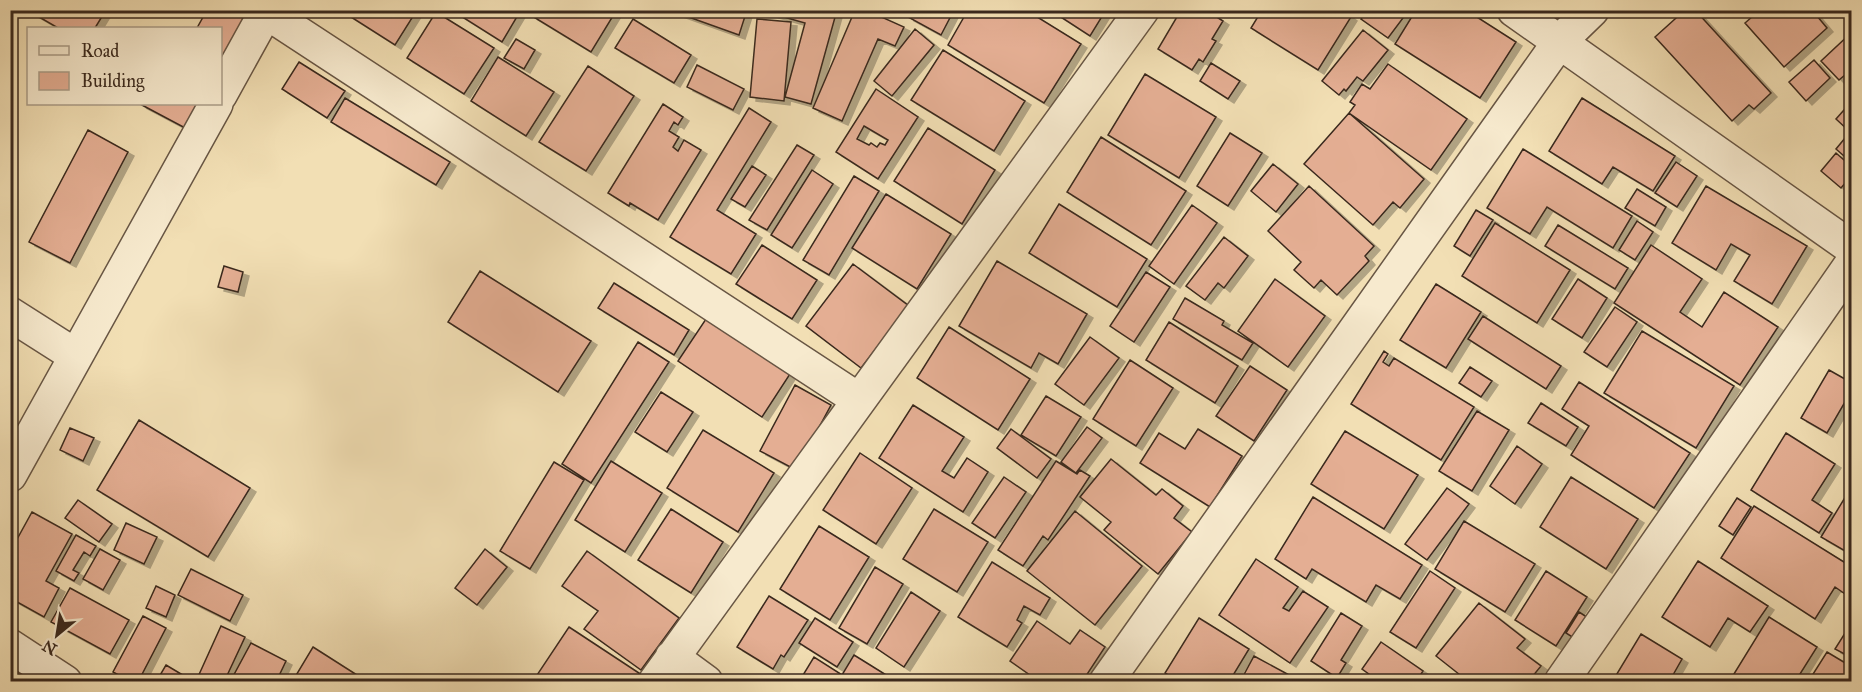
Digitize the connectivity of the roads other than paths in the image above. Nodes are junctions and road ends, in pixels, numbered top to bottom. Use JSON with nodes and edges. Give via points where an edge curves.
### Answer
{"nodes":[{"id":1,"x":1142,"y":10,"type":"edge"},
{"id":2,"x":1514,"y":10,"type":"edge"},
{"id":3,"x":1592,"y":10,"type":"edge"},
{"id":4,"x":267,"y":11,"type":"edge"},
{"id":5,"x":1560,"y":41,"type":"junction"},
{"id":6,"x":222,"y":91,"type":"edge"},
{"id":7,"x":215,"y":105,"type":"edge"},
{"id":8,"x":1851,"y":248,"type":"edge"},
{"id":9,"x":1851,"y":263,"type":"edge"},
{"id":10,"x":10,"y":314,"type":"edge"},
{"id":11,"x":76,"y":356,"type":"junction"},
{"id":12,"x":859,"y":400,"type":"junction"},
{"id":13,"x":10,"y":475,"type":"edge"},
{"id":14,"x":10,"y":646,"type":"edge"},
{"id":15,"x":663,"y":669,"type":"edge"},
{"id":16,"x":65,"y":681,"type":"edge"},
{"id":17,"x":706,"y":681,"type":"edge"},
{"id":18,"x":1106,"y":681,"type":"edge"},
{"id":19,"x":1561,"y":681,"type":"edge"}],
"edges":[{"from":1,"to":12,"type":"street"},
{"from":2,"to":5,"type":"street"},
{"from":3,"to":5,"type":"street"},
{"from":4,"to":6,"type":"street"},
{"from":4,"to":12,"type":"street"},
{"from":5,"to":8,"type":"street"},
{"from":5,"to":18,"type":"street"},
{"from":7,"to":11,"type":"street"},
{"from":9,"to":19,"type":"street"},
{"from":10,"to":11,"type":"street"},
{"from":11,"to":13,"type":"street"},
{"from":12,"to":15,"type":"street"},
{"from":14,"to":16,"type":"street"},
{"from":15,"to":17,"type":"street"}]}
